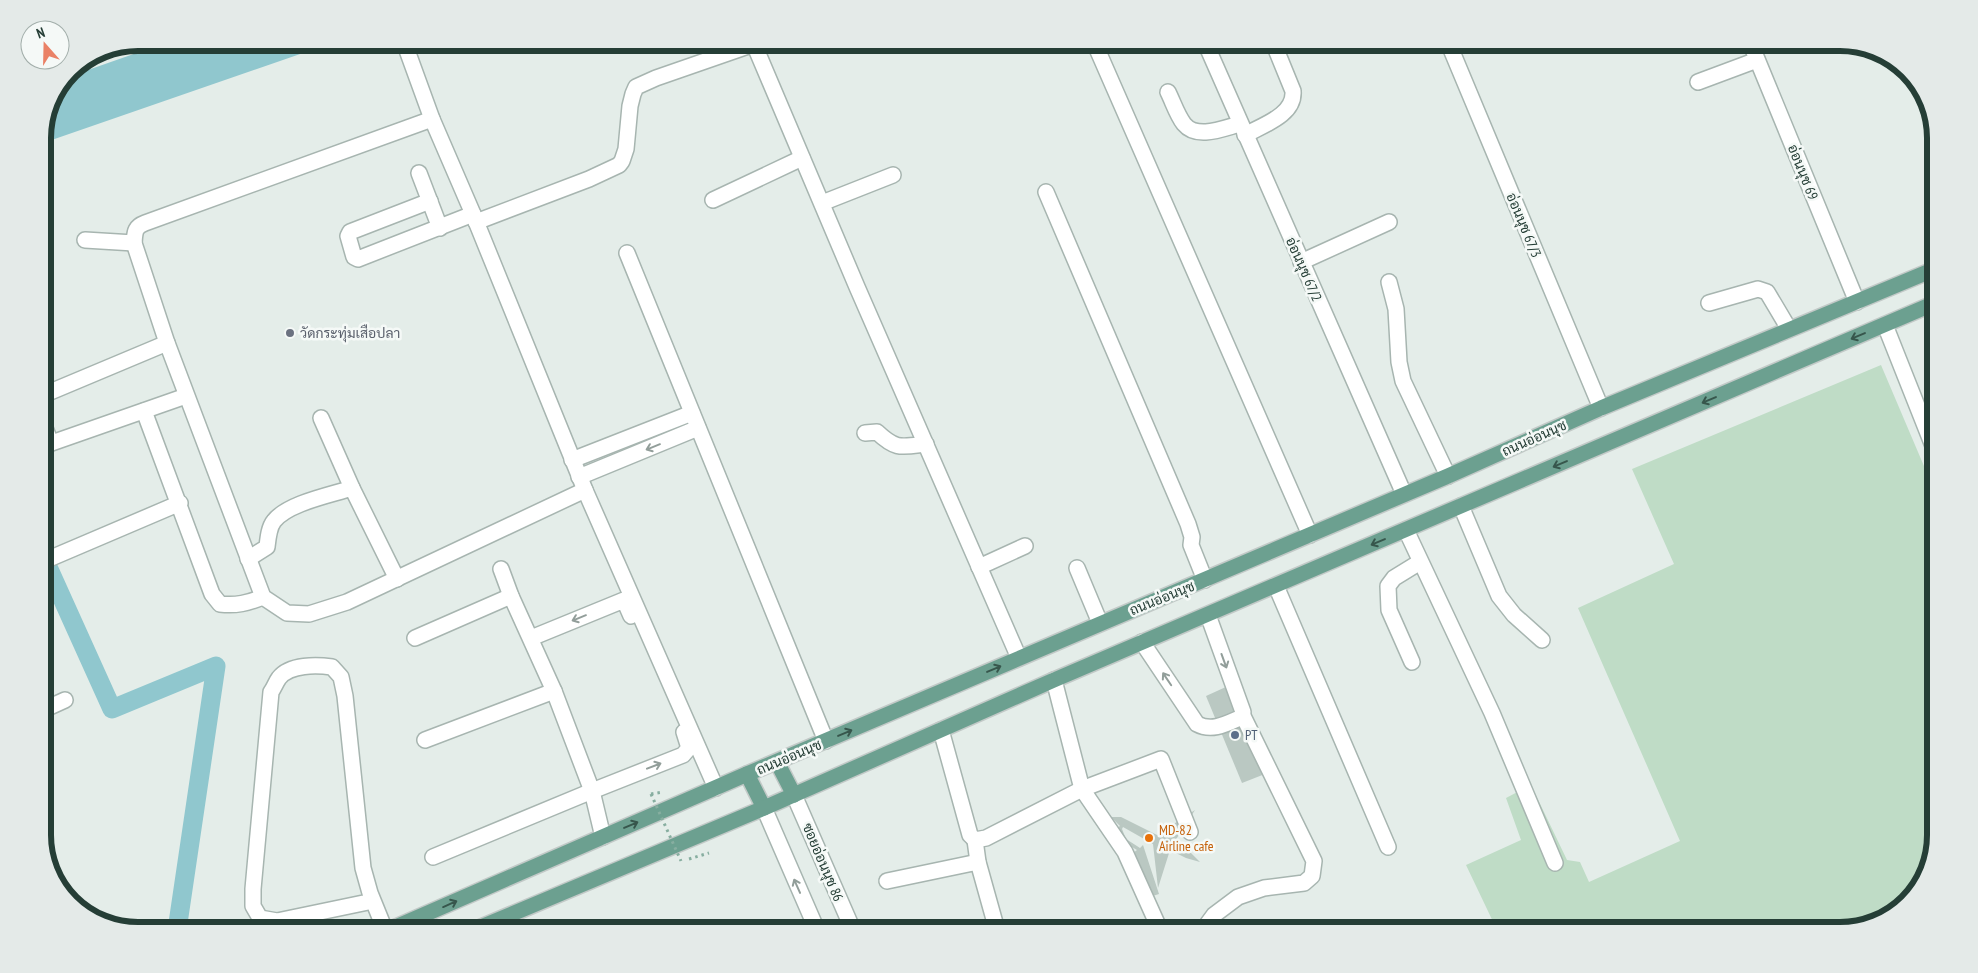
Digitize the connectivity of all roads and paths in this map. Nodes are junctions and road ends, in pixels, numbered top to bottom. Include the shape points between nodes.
1 (407, 51) edge
2 (736, 51) edge
3 (760, 51) edge
4 (1098, 51) edge
5 (1209, 51) edge
6 (1277, 51) edge
7 (1452, 51) edge
8 (1754, 51) edge
9 (1757, 60) junction
10 (1698, 82) dead end
11 (1168, 92) dead end
12 (432, 119) junction
13 (1243, 129) junction
14 (802, 158) junction
15 (419, 173) dead end
16 (893, 175) dead end
17 (1046, 192) dead end
18 (713, 200) dead end
19 (430, 201) junction
20 (822, 203) junction
21 (474, 218) junction
22 (1389, 222) dead end
23 (440, 228) junction
24 (85, 240) dead end
25 (134, 244) junction
26 (627, 253) dead end
27 (1301, 262) junction
28 (1927, 272) edge
29 (1389, 282) dead end
30 (1856, 302) junction
31 (1709, 303) dead end
32 (1927, 306) edge
33 (1885, 324) junction
34 (1789, 329) junction
35 (166, 343) junction
36 (51, 392) edge
37 (186, 396) junction
38 (1601, 408) junction
39 (144, 411) junction
40 (692, 413) junction
41 (321, 418) dead end
42 (698, 428) junction
43 (1927, 431) edge
44 (865, 433) dead end
45 (51, 444) edge
46 (926, 444) junction
47 (572, 460) junction
48 (1448, 476) junction
49 (582, 484) junction
50 (352, 488) junction
51 (1404, 494) junction
52 (180, 504) junction
53 (1461, 506) junction
54 (1406, 530) junction
55 (1310, 535) junction
56 (1025, 546) dead end
57 (51, 558) dead end
58 (248, 559) junction
59 (1420, 562) junction
60 (979, 567) junction
61 (1077, 568) dead end
62 (501, 569) dead end
63 (397, 579) junction
64 (1205, 580) junction
65 (1276, 586) junction
66 (511, 596) junction
67 (262, 597) junction
68 (1208, 615) junction
69 (1100, 623) junction
70 (416, 638) dead end
71 (530, 638) junction
72 (1542, 640) dead end
73 (1142, 642) junction
74 (1019, 658) junction
75 (1412, 662) dead end
76 (1054, 680) junction
77 (554, 691) junction
78 (65, 700) dead end
79 (51, 706) edge
80 (1244, 716) junction
81 (941, 730) junction
82 (425, 740) dead end
83 (826, 741) junction
84 (777, 762) junction
85 (747, 774) junction
86 (716, 788) junction
87 (1082, 789) junction
88 (592, 791) junction
89 (651, 794) dead end
90 (794, 794) junction
91 (764, 808) junction
92 (1190, 832) dead end
93 (603, 837) junction
94 (975, 840) junction
95 (1388, 847) dead end
96 (709, 853) dead end
97 (433, 857) dead end
98 (978, 862) junction
99 (1555, 863) dead end
100 (887, 881) dead end
101 (373, 901) junction
102 (382, 922) edge
103 (407, 922) edge
104 (493, 922) edge
105 (814, 922) edge
106 (850, 922) edge
107 (995, 922) edge
108 (1156, 922) edge
109 (1209, 922) edge

1 - 12 street
2 - 21 street via 636,87 630,106 626,149 619,165 589,180
3 - 14 street
4 - 55 street
5 - 13 street, อ่อนนุช 67/2
6 - 13 street via 1294,99 1283,114
7 - 38 street, อ่อนนุช 67/3
8 - 9 street, อ่อนนุช 69
9 - 10 street
9 - 30 street, อ่อนนุช 69
11 - 13 street via 1184,124 1193,131
12 - 21 street
12 - 25 street via 145,223 136,228
13 - 27 street, อ่อนนุช 67/2
14 - 18 street
14 - 20 street
15 - 19 street
16 - 20 street
17 - 64 street via 1188,524
19 - 23 street
19 - 23 street via 350,232 348,236 354,257 358,259
20 - 46 street
21 - 23 street
21 - 47 street
22 - 27 street
24 - 25 street
25 - 35 street
26 - 40 street
27 - 51 street, อ่อนนุช 67/2
28 - 30 main road, ถนนอ่อนนุช
29 - 48 street via 1396,309 1403,381
30 - 34 main road, ถนนอ่อนนุช
31 - 34 street via 1758,289 1767,292
32 - 33 main road
33 - 43 street
33 -> 53 main road
34 - 38 main road, ถนนอ่อนนุช
35 - 36 street
35 - 37 street
37 - 39 street
37 - 58 street
38 - 48 main road, ถนนอ่อนนุช
39 - 45 street
39 - 52 street
40 - 42 street
40 - 47 street
41 - 50 street
42 -> 49 street
42 - 83 street
44 - 46 street via 877,432 892,445
46 - 60 street
47 - 49 street
48 - 51 main road, ถนนอ่อนนุช
49 - 63 street
49 - 86 street
50 - 58 street via 281,514 273,522 267,546
50 - 63 street
51 - 55 main road, ถนนอ่อนนุช
52 - 57 street
52 - 67 street via 212,594 220,604 246,604
53 - 54 main road
53 - 72 street via 1498,596
54 - 59 street
54 -> 65 main road
55 - 64 main road, ถนนอ่อนนุช
56 - 60 street
58 - 67 street
59 - 75 street via 1394,578 1388,586 1389,610
59 - 99 street via 1492,713
60 - 74 street
61 - 69 street
62 - 66 street
63 - 67 street via 347,602 309,614 287,613
64 - 69 main road, ถนนอ่อนนุช
65 - 68 main road
65 - 95 street
66 - 70 street
66 - 71 street
68 - 73 main road
68 -> 80 street
69 - 74 main road, ถนนอ่อนนุช
71 - 77 street
88 -> 71 street via 682,755 689,748 688,741 624,600
73 - 76 main road
80 -> 73 street via 1217,728 1196,724
83 -> 74 main road, ถนนอ่อนนุช
76 - 81 main road
76 - 87 street
77 - 82 street
77 - 88 street
78 - 79 street
80 - 109 street via 1314,861 1312,876 1304,884 1264,888 1238,896
81 - 90 main road
81 - 94 street via 970,834
83 - 84 main road, ถนนอ่อนนุช
84 - 85 main road, ถนนอ่อนนุช
84 - 90 main road
85 - 86 main road, ถนนอ่อนนุช
85 - 91 main road
93 -> 86 main road, ถนนอ่อนนุช
87 - 92 street via 1161,759
87 - 94 street via 986,838
87 - 108 street via 1125,852
88 - 93 street
88 - 97 street
89 - 96 path, bridge via 681,861
90 - 91 main road
90 - 106 street, ซอยอ่อนนุช 86
91 - 104 main road
105 -> 91 street
103 -> 93 main road, ถนนอ่อนนุช
94 - 98 street
98 - 100 street
98 - 107 street
101 - 101 street via 277,921 260,918 253,906 271,692 279,678 289,670 317,665 332,667 341,677 363,868
101 - 102 street

